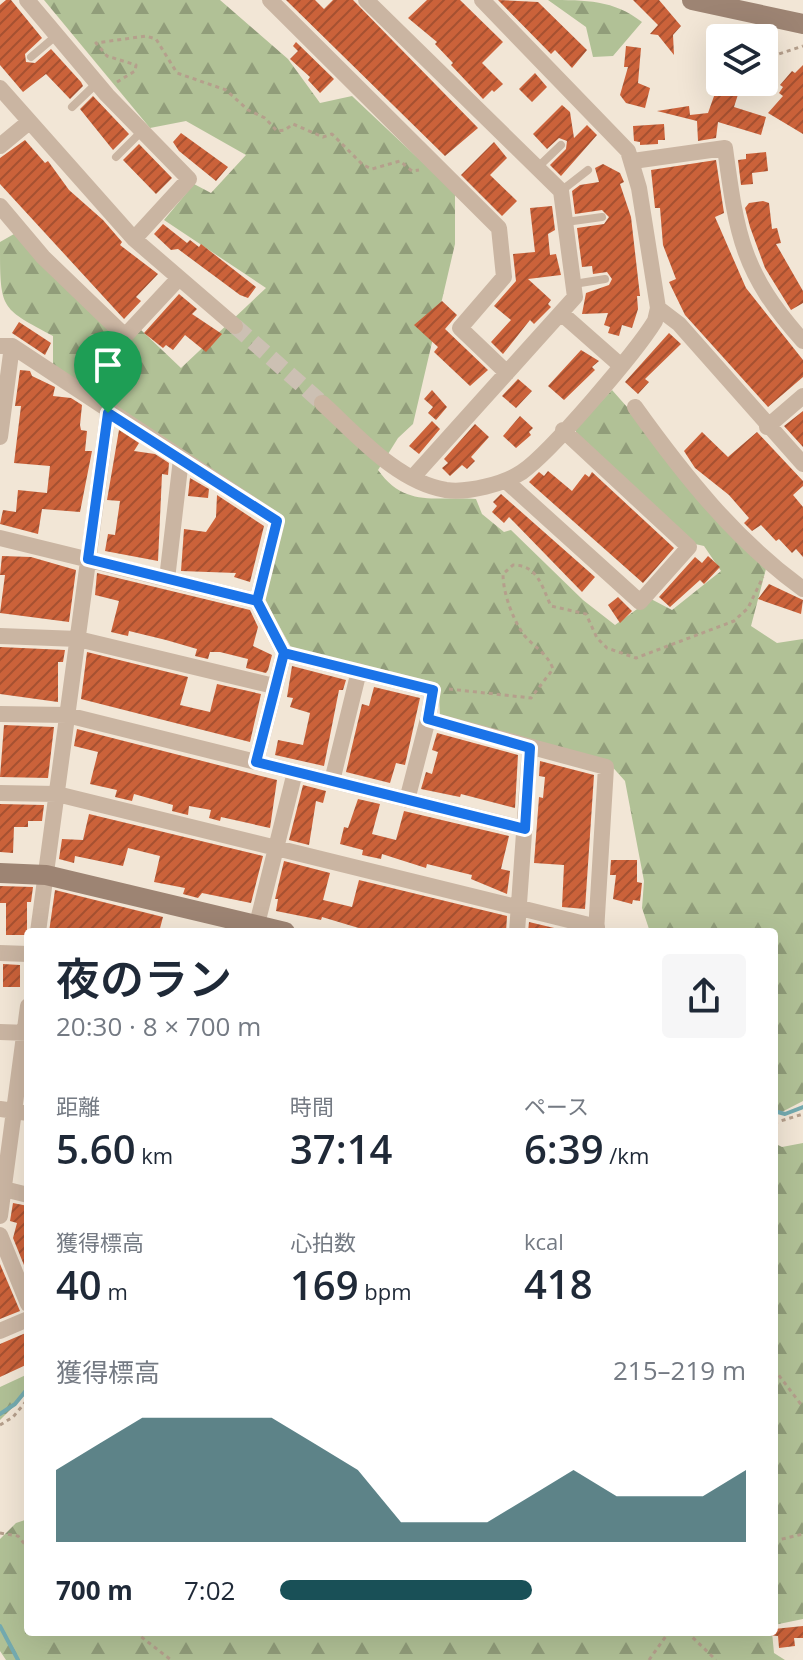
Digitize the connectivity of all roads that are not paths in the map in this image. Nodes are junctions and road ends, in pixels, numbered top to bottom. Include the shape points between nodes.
1 (27, 0) edge
2 (270, 0) edge
3 (366, 0) edge
4 (482, 0) edge
5 (692, 0) edge
6 (803, 24) edge
7 (57, 35) junction
8 (31, 57) dead end
9 (0, 88) edge
10 (102, 89) junction
11 (72, 107) dead end
12 (29, 122) junction
13 (142, 131) junction
14 (561, 145) dead end
15 (0, 146) edge
16 (116, 157) dead end
17 (633, 161) junction
18 (536, 169) junction
19 (588, 170) dead end
20 (561, 191) junction
21 (0, 206) edge
22 (602, 217) dead end
23 (565, 222) junction
24 (134, 239) junction
25 (179, 278) junction
26 (605, 279) dead end
27 (573, 284) junction
28 (658, 308) junction
29 (561, 313) junction
30 (235, 326) tunnel mouth
31 (803, 341) edge
32 (6, 346) edge
33 (620, 365) junction
34 (507, 373) junction
35 (803, 396) edge
36 (322, 403) tunnel mouth
37 (635, 407) dead end
38 (108, 413) junction
39 (767, 427) junction
40 (563, 430) junction
41 (0, 437) edge
42 (181, 459) junction
43 (803, 464) edge
44 (413, 477) junction
45 (506, 481) junction
46 (0, 538) edge
47 (88, 559) junction
48 (167, 579) junction
49 (803, 589) edge
50 (257, 601) junction
51 (0, 636) edge
52 (78, 639) junction
53 (284, 653) junction
54 (359, 671) junction
55 (274, 686) junction
56 (0, 714) edge
57 (67, 715) junction
58 (428, 719) junction
59 (530, 748) junction
60 (256, 762) junction
61 (295, 772) junction
62 (332, 781) junction
63 (0, 793) edge
64 (57, 794) junction
65 (407, 800) junction
66 (525, 829) junction
67 (276, 848) junction
68 (0, 873) edge
69 (46, 875) junction
70 (519, 908) junction
71 (39, 928) edge
72 (256, 928) edge
73 (517, 928) edge
74 (590, 928) edge
75 (597, 928) edge
76 (0, 953) edge
77 (24, 954) edge
78 (0, 1032) edge
79 (24, 1033) edge
80 (24, 1046) edge
81 (14, 1111) edge
82 (2, 1188) edge
83 (24, 1194) edge
84 (0, 1216) edge
85 (0, 1235) edge
86 (24, 1294) edge
87 (24, 1321) edge
88 (0, 1331) edge

1 - 7 street
2 - 34 street via 499,228 504,277 460,328
3 - 18 street
4 - 17 street via 622,142
5 - 6 street
7 - 8 lane
7 - 10 street
9 - 12 street
10 - 11 lane
10 - 13 street
12 - 15 street
12 - 24 street
13 - 16 lane
13 - 24 street via 189,179
14 - 18 lane
17 - 28 street
17 - 31 street via 725,148 735,221 751,270
18 - 20 street
19 - 20 lane
20 - 23 street
21 - 25 street via 43,257 125,336
22 - 23 lane
23 - 27 street
24 - 25 street
25 - 30 street
26 - 27 lane
27 - 29 street via 575,297
28 - 33 street via 647,334
28 - 39 street via 679,324
29 - 33 street
29 - 34 street
32 - 38 street
32 - 41 street
33 - 40 street
34 - 44 street
35 - 39 street
36 - 44 street
37 - 49 street via 691,485
38 - 42 street
38 - 47 street
39 - 43 street
40 - 45 street via 524,471
40 - 45 street via 689,547 640,602
42 - 48 street
42 - 50 street via 277,521
44 - 45 street via 446,490
46 - 47 street
47 - 48 street
47 - 52 street
48 - 50 street
50 - 53 street
51 - 52 street
52 - 55 street
52 - 57 street
53 - 54 street
53 - 55 street
54 - 58 street via 433,690
54 - 62 street
55 - 60 street
56 - 57 street
57 - 60 street
57 - 64 street
58 - 59 street
58 - 65 street
59 - 66 street
59 - 75 street via 606,767
60 - 61 street
61 - 62 street
61 - 67 street
62 - 65 street
63 - 64 street
64 - 67 street
64 - 69 street
65 - 66 street
66 - 70 street
67 - 70 street
67 - 72 street
68 - 69 street
69 - 71 street
69 - 72 street
70 - 73 street
70 - 74 street
76 - 77 street
78 - 79 street
80 - 81 street
81 - 82 street
82 - 83 street
82 - 84 street
85 - 86 street
87 - 88 street

